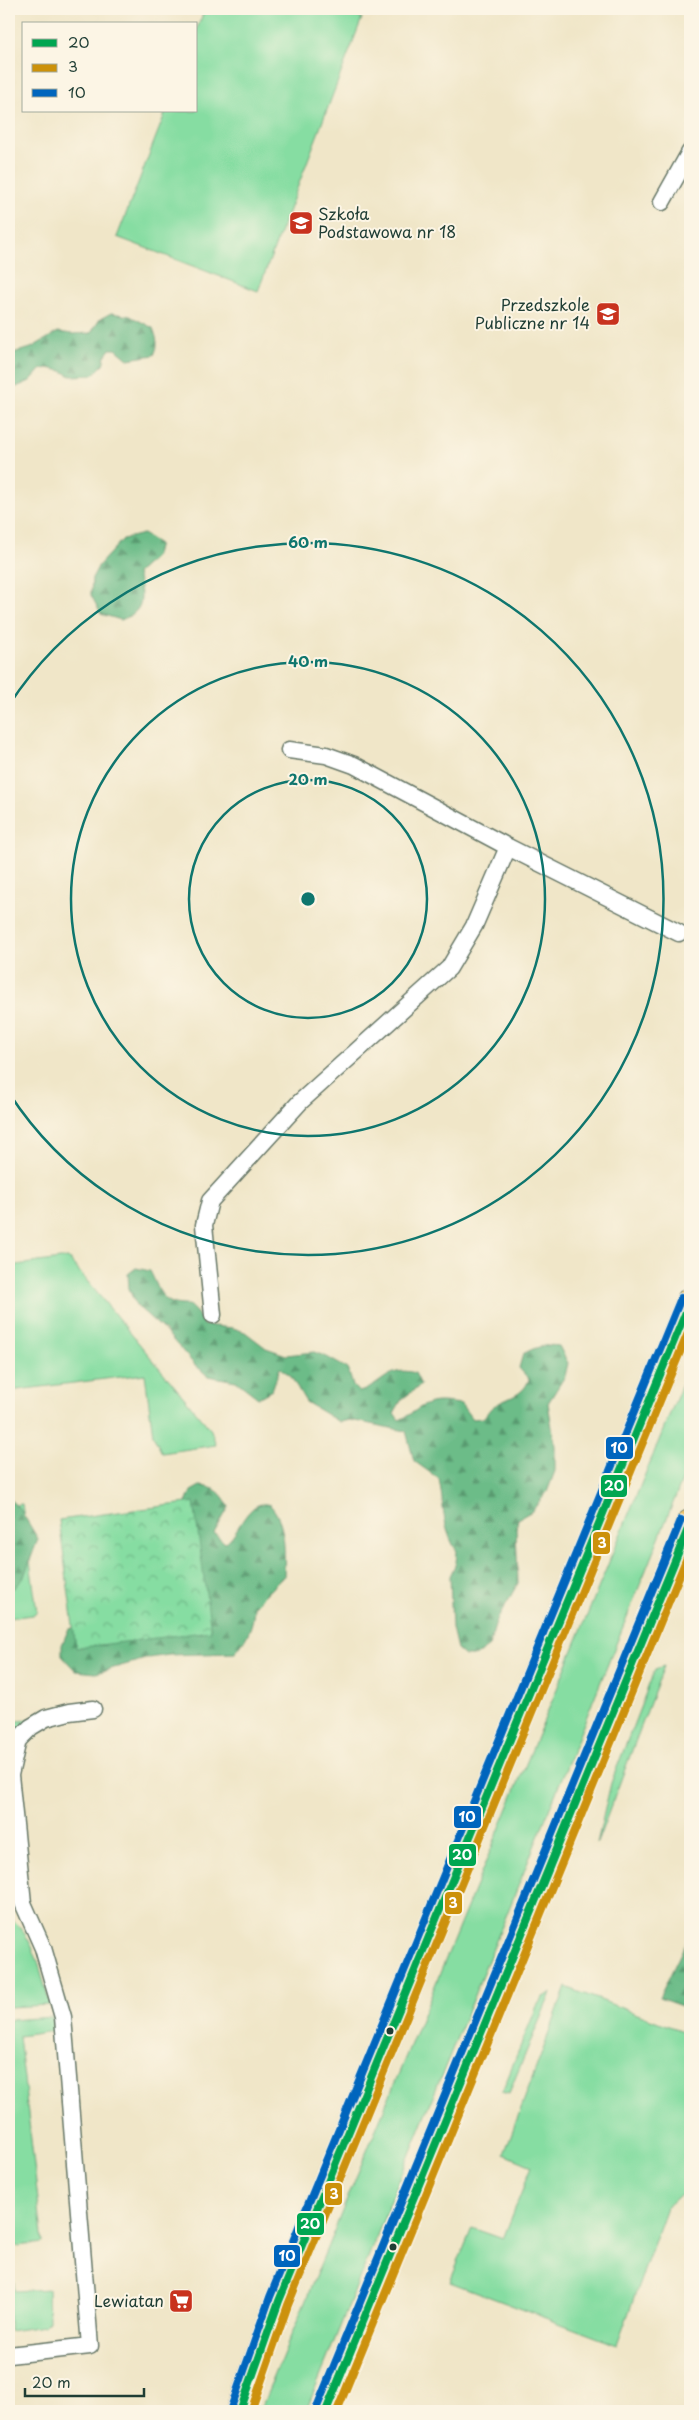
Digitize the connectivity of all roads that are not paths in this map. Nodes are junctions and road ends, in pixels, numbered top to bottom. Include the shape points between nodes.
1 (690, 152) edge
2 (662, 202) dead end
3 (289, 750) dead end
4 (508, 848) junction
5 (679, 933) dead end
6 (690, 1302) edge
7 (213, 1315) dead end
8 (690, 1524) edge
9 (93, 1709) dead end
10 (9, 2355) edge
11 (240, 2411) edge
12 (326, 2411) edge

1 - 2 lane
3 - 4 lane via 326,755 354,765
4 - 5 lane
4 - 7 lane via 474,926 449,968 300,1102 210,1201 204,1225
6 - 11 main road via 283,2292
8 - 12 main road
9 - 10 lane via 46,1718 31,1727 18,1740 10,1775 23,1903 44,1948 64,2016 90,2346

